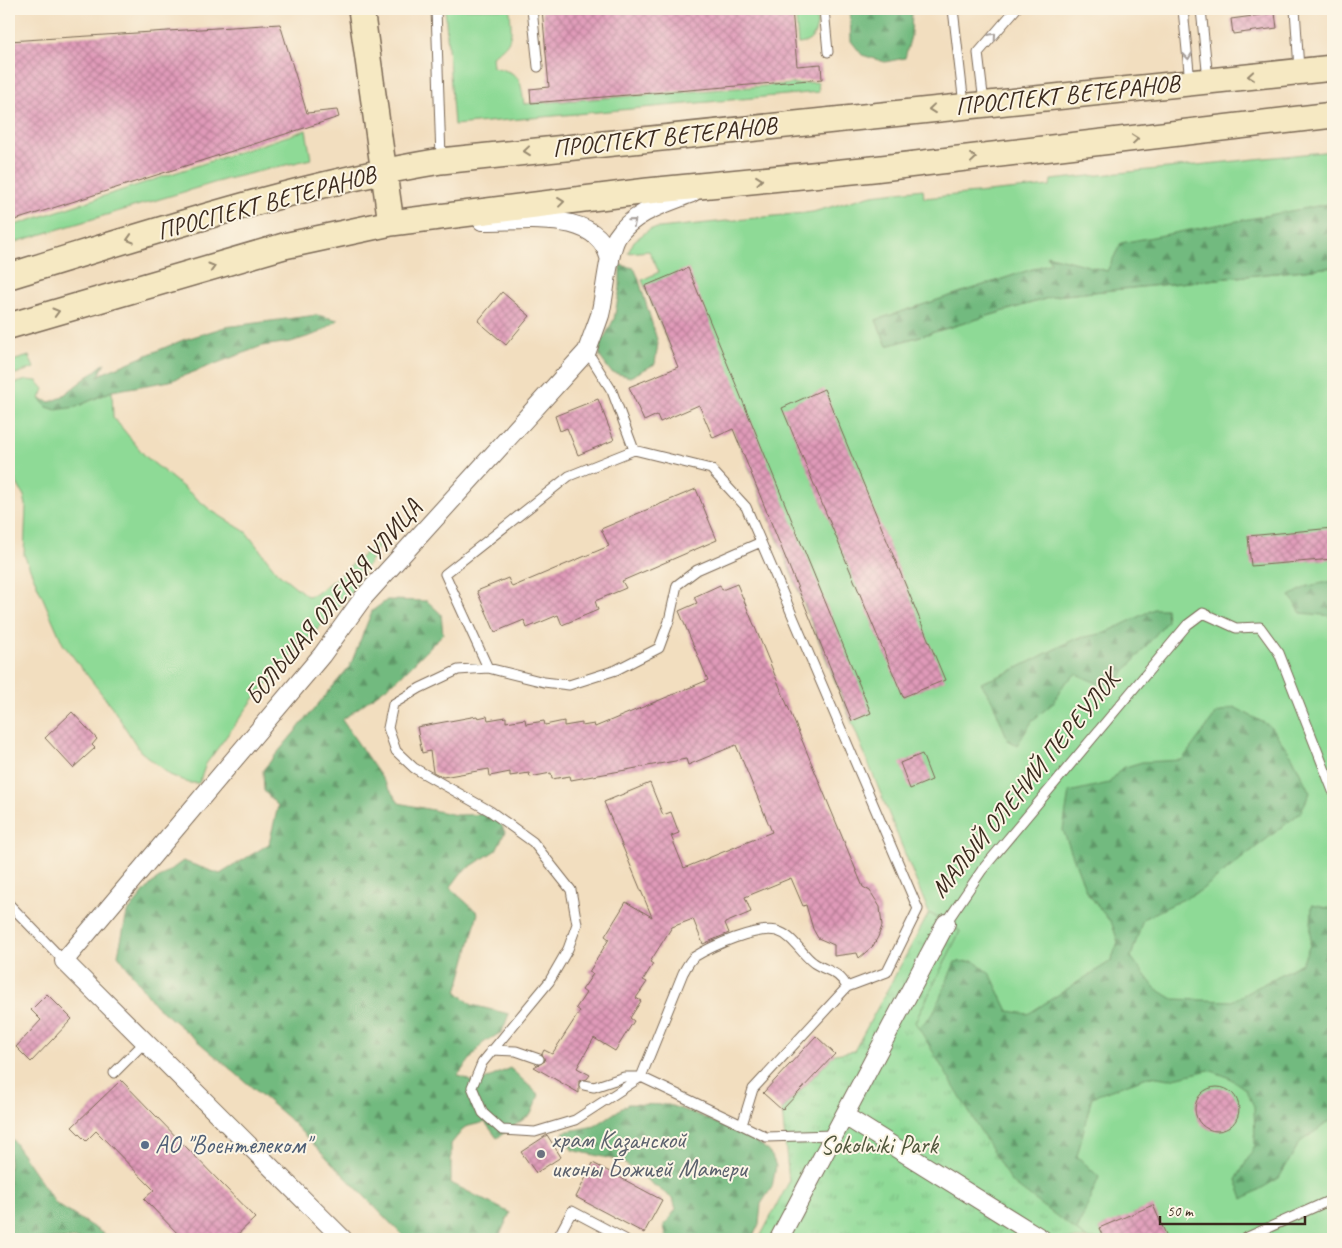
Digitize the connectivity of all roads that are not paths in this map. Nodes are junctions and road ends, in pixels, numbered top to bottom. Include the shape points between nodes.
1 (361, 9) edge
2 (436, 9) edge
3 (532, 9) edge
4 (824, 9) edge
5 (953, 9) edge
6 (1016, 9) edge
7 (1183, 9) edge
8 (1201, 9) edge
9 (1295, 9) edge
10 (828, 52) dead end
11 (538, 67) dead end
12 (1333, 68) edge
13 (1299, 72) junction
14 (1199, 81) junction
15 (974, 104) junction
16 (1333, 115) edge
17 (441, 161) junction
18 (383, 171) junction
19 (710, 185) junction
20 (400, 222) junction
21 (610, 262) junction
22 (9, 276) edge
23 (9, 326) edge
24 (587, 351) junction
25 (634, 450) junction
26 (761, 542) junction
27 (488, 668) junction
28 (1333, 790) edge
29 (9, 904) edge
30 (946, 923) joint
31 (64, 961) junction
32 (847, 987) junction
33 (145, 1042) junction
34 (492, 1050) junction
35 (539, 1059) dead end
36 (114, 1073) dead end
37 (641, 1077) junction
38 (584, 1085) dead end
39 (845, 1116) junction
40 (742, 1125) junction
41 (835, 1135) junction
42 (1333, 1199) edge
43 (343, 1239) edge
44 (557, 1239) edge
45 (625, 1239) edge
46 (779, 1239) edge
47 (1042, 1239) edge
48 (1243, 1239) edge

1 - 18 main road
2 - 17 lane
3 - 11 lane
4 - 10 lane
5 - 15 lane
15 -> 6 lane via 978,53
7 -> 14 lane
8 - 14 lane
9 - 13 lane
12 - 13 main road, ПРОСПЕКТ ВЕТЕРАНОВ
13 -> 14 main road, ПРОСПЕКТ ВЕТЕРАНОВ
14 - 15 main road, ПРОСПЕКТ ВЕТЕРАНОВ
15 -> 17 main road, ПРОСПЕКТ ВЕТЕРАНОВ
19 -> 16 main road, ПРОСПЕКТ ВЕТЕРАНОВ via 1160,137
17 - 18 main road, ПРОСПЕКТ ВЕТЕРАНОВ
18 - 20 main road
18 -> 22 main road, ПРОСПЕКТ ВЕТЕРАНОВ via 237,208
20 -> 19 main road, ПРОСПЕКТ ВЕТЕРАНОВ
21 -> 19 street, БОЛЬШАЯ ОЛЕНЬЯ УЛИЦА via 618,236 635,219
20 - 21 street via 570,222 602,240 608,249
23 -> 20 main road, ПРОСПЕКТ ВЕТЕРАНОВ via 284,246
21 - 24 street, БОЛЬШАЯ ОЛЕНЬЯ УЛИЦА via 599,315
24 - 25 lane via 612,391
24 - 31 street, БОЛЬШАЯ ОЛЕНЬЯ УЛИЦА via 362,598 322,655
25 - 26 lane via 711,469 746,507
25 - 27 lane via 569,476 445,574
26 - 27 lane via 697,570 677,585 659,648 616,670 570,685
26 - 32 lane via 918,909 887,972
27 - 34 lane via 458,670 393,704 388,728 396,751 414,768 490,811 533,842 571,890 577,924 568,950 549,982
28 - 30 lane, МАЛЫЙ ОЛЕНИЙ ПЕРЕУЛОК via 1279,654 1260,627 1236,628 1203,613 1187,625 982,870
29 - 31 lane
30 - 39 street, МАЛЫЙ ОЛЕНИЙ ПЕРЕУЛОК
31 - 33 street
32 - 37 lane via 842,977 807,958 795,942 777,931 748,933 692,958
32 - 40 lane via 753,1089
33 - 36 lane
33 - 43 street
34 - 35 lane via 516,1051
34 - 37 lane via 482,1063 472,1087 483,1113 502,1130 534,1132 575,1120
37 - 38 lane via 624,1077 594,1087
37 - 40 lane
39 - 41 street, МАЛЫЙ ОЛЕНИЙ ПЕРЕУЛОК
39 - 47 street
40 - 41 lane via 766,1137
41 - 46 street, МАЛЫЙ ОЛЕНИЙ ПЕРЕУЛОК
42 - 48 lane
44 - 45 lane via 572,1211

